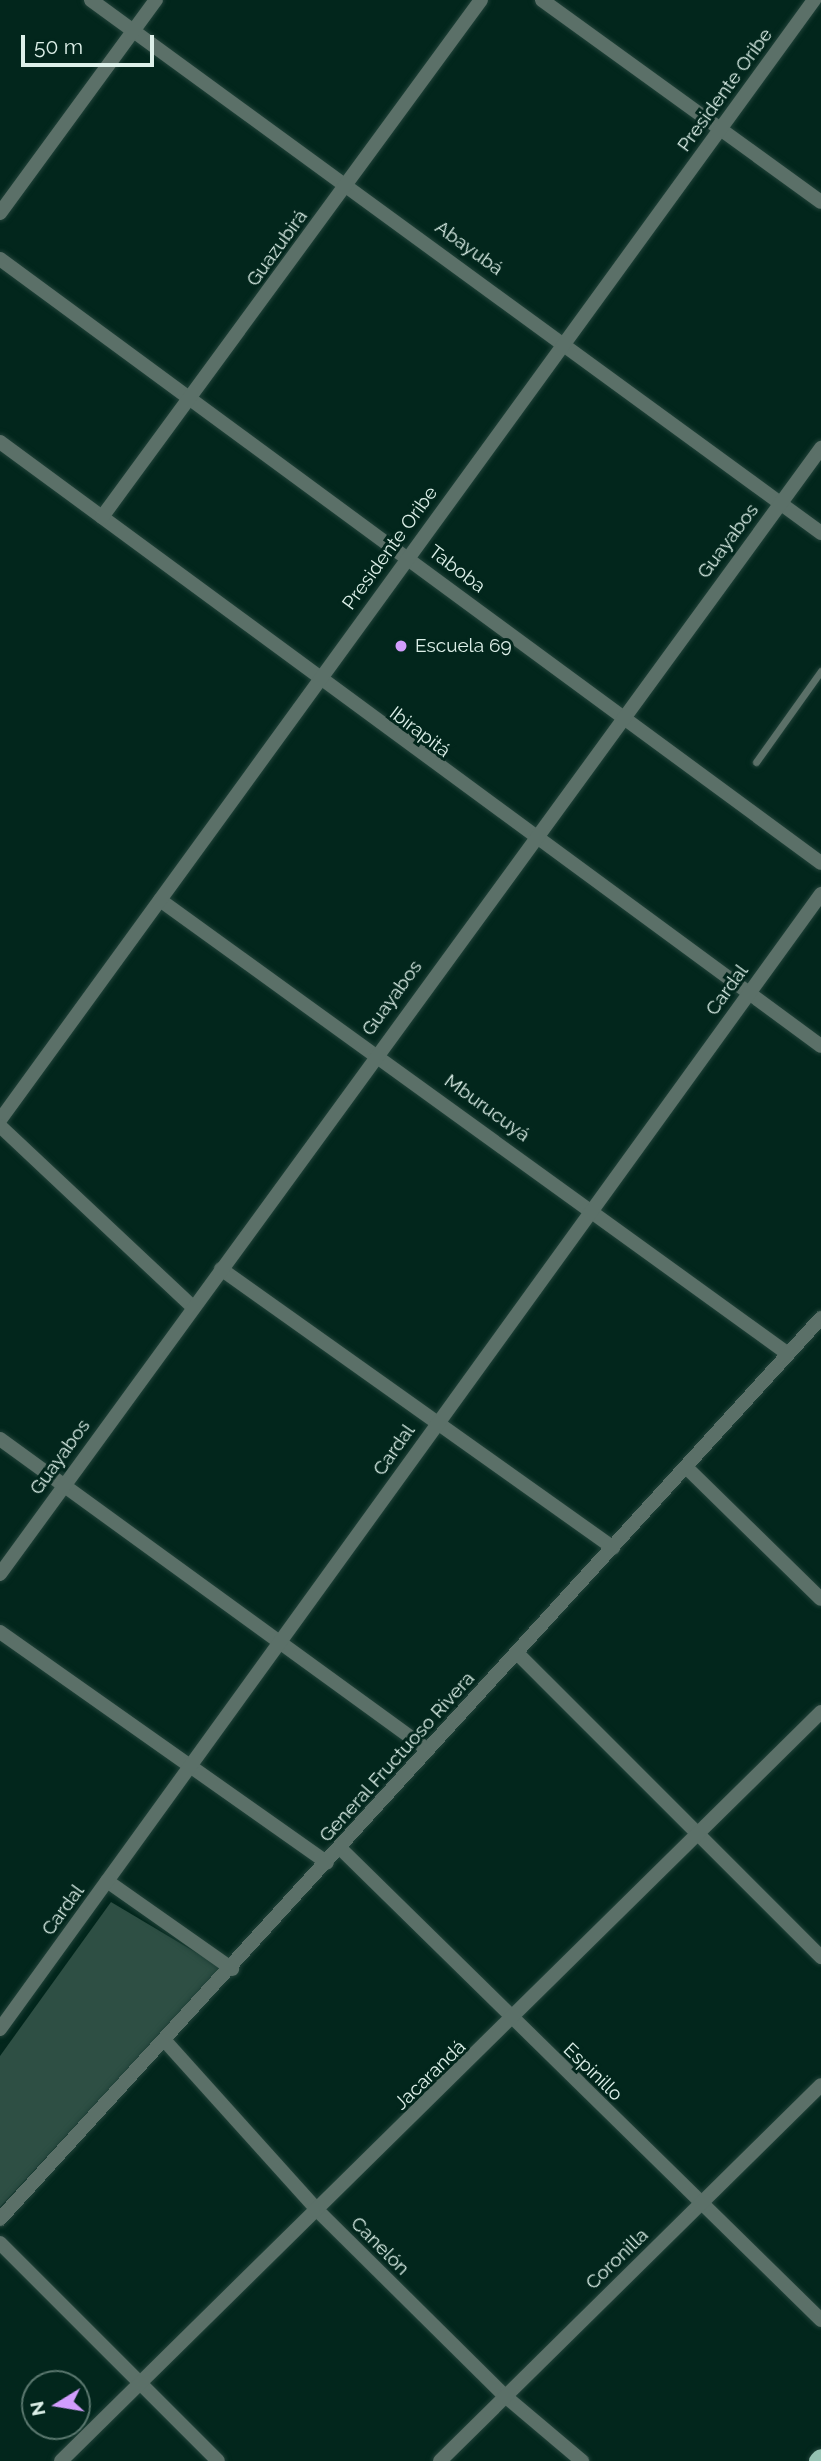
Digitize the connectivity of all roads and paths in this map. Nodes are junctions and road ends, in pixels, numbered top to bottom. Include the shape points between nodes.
1 (91, 0) edge
2 (156, 0) edge
3 (481, 0) edge
4 (542, 0) edge
5 (814, 0) edge
6 (134, 31) junction
7 (720, 129) junction
8 (349, 184) junction
9 (821, 202) edge
10 (0, 212) edge
11 (0, 259) edge
12 (565, 342) junction
13 (191, 397) junction
14 (0, 442) edge
15 (821, 448) edge
16 (780, 502) junction
17 (102, 517) junction
18 (821, 533) edge
19 (407, 555) junction
20 (821, 671) edge
21 (318, 680) junction
22 (621, 717) junction
23 (756, 762) dead end
24 (531, 838) junction
25 (821, 863) edge
26 (821, 894) edge
27 (160, 900) junction
28 (749, 992) junction
29 (821, 1046) edge
30 (378, 1052) junction
31 (0, 1120) edge
32 (0, 1126) edge
33 (592, 1209) junction
34 (221, 1269) junction
35 (193, 1307) junction
36 (821, 1318) edge
37 (788, 1354) junction
38 (437, 1422) junction
39 (0, 1439) edge
40 (687, 1468) junction
41 (63, 1486) junction
42 (613, 1548) junction
43 (0, 1574) edge
44 (821, 1599) edge
45 (0, 1632) edge
46 (279, 1646) junction
47 (518, 1654) junction
48 (821, 1712) edge
49 (428, 1751) junction
50 (187, 1767) junction
51 (699, 1833) junction
52 (340, 1848) junction
53 (327, 1863) junction
54 (107, 1881) junction
55 (821, 1956) edge
56 (232, 1969) junction
57 (513, 2020) junction
58 (0, 2029) edge
59 (166, 2042) junction
60 (821, 2085) edge
61 (701, 2204) junction
62 (318, 2211) junction
63 (0, 2219) edge
64 (0, 2243) edge
65 (821, 2320) edge
66 (139, 2384) junction
67 (505, 2396) junction
68 (61, 2461) edge
69 (218, 2461) edge
70 (440, 2461) edge
71 (582, 2461) edge

1 - 6 street, Abayubá
2 - 6 street
3 - 8 street, Guazubirá
4 - 7 street
5 - 7 street, Presidente Oribe
6 - 8 street, Abayubá
6 - 10 street
7 - 9 street
7 - 12 street, Presidente Oribe
8 - 12 street, Abayubá
8 - 13 street, Guazubirá
11 - 13 street, Taboba
12 - 16 street, Abayubá
12 - 19 street, Presidente Oribe
13 - 17 street, Guazubirá
13 - 19 street, Taboba
14 - 17 street, Ibirapitá
15 - 16 street, Guayabos
16 - 18 street, Abayubá
16 - 22 street, Guayabos
17 - 21 street, Ibirapitá
19 - 21 street, Presidente Oribe
19 - 22 street, Taboba
20 - 23 lane
21 - 24 street, Ibirapitá
21 - 27 street, Presidente Oribe
22 - 24 street, Guayabos
22 - 25 street, Taboba
24 - 28 street, Ibirapitá
24 - 30 street, Guayabos
26 - 28 street, Cardal
27 - 30 street, Mburucuyá
27 - 31 street, Presidente Oribe
28 - 29 street, Ibirapitá
28 - 33 street, Cardal
30 - 33 street, Mburucuyá
30 - 34 street, Guayabos
32 - 35 street
33 - 37 street, Mburucuyá
33 - 38 street, Cardal
34 - 35 street, Guayabos
34 - 38 street
35 - 41 street, Guayabos
36 - 37 street, General Fructuoso Rivera
37 - 40 street, General Fructuoso Rivera
38 - 42 street
38 - 46 street, Cardal
39 - 41 street
40 - 42 street, General Fructuoso Rivera
40 - 44 street
41 - 43 street, Guayabos
41 - 46 street
42 - 47 street, General Fructuoso Rivera
45 - 50 street
46 - 49 street
46 - 50 street, Cardal
47 - 49 street, General Fructuoso Rivera
47 - 51 street
48 - 51 street, Jacarandá
49 - 52 street, General Fructuoso Rivera
50 - 53 street
50 - 54 street, Cardal
51 - 55 street
51 - 57 street, Jacarandá
52 - 53 street, General Fructuoso Rivera
52 - 57 street, Espinillo
53 - 56 street, General Fructuoso Rivera
54 - 56 street
54 - 58 street, Cardal
56 - 59 street, General Fructuoso Rivera
57 - 61 street, Espinillo
57 - 62 street, Jacarandá
59 - 62 street, Canelón
59 - 63 street, General Fructuoso Rivera
60 - 61 street, Coronilla
61 - 65 street, Espinillo
61 - 67 street, Coronilla
62 - 66 street, Jacarandá
62 - 67 street, Canelón
64 - 66 street
66 - 68 street, Jacarandá
66 - 69 street
67 - 70 street, Coronilla
67 - 71 street, Canelón

